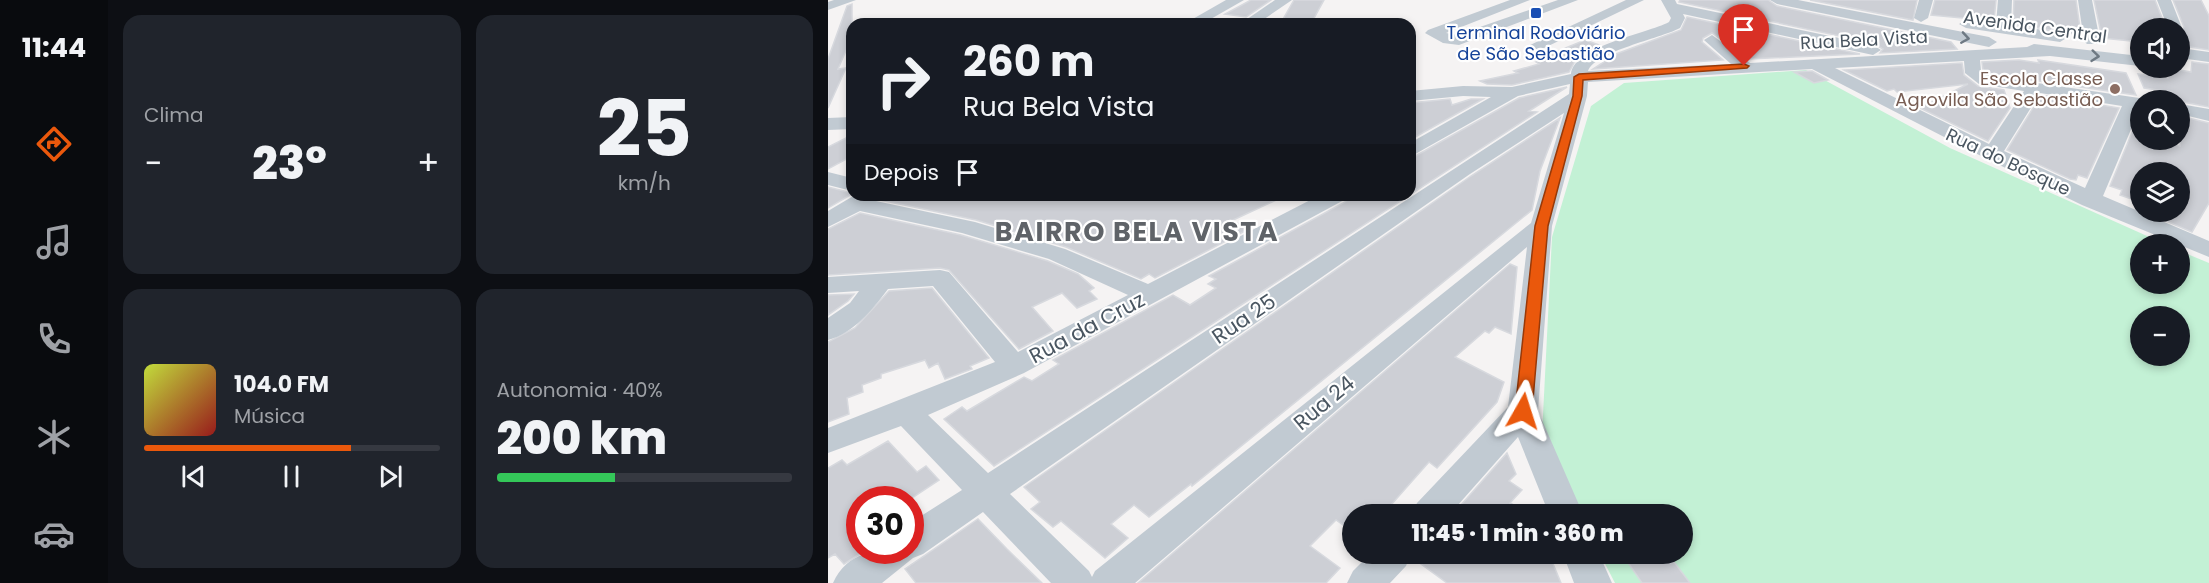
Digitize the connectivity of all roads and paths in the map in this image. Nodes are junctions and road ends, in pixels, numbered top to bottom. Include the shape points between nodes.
1 (849, 0) edge
2 (1237, 0) edge
3 (1285, 0) edge
4 (1523, 0) edge
5 (1572, 0) edge
6 (1637, 0) edge
7 (1926, 0) edge
8 (2005, 0) edge
9 (2085, 0) edge
10 (2164, 0) edge
11 (1789, 1) edge
12 (1842, 3) edge
13 (1670, 4) edge
14 (828, 6) edge
15 (1202, 18) edge
16 (1256, 18) edge
17 (1921, 18) junction
18 (2171, 18) edge
19 (2003, 29) junction
20 (1712, 40) dead end
21 (2092, 41) junction
22 (1536, 45) dead end
23 (2030, 48) junction
24 (2049, 51) junction
25 (2007, 52) junction
26 (2130, 52) edge
27 (2130, 53) edge
28 (1971, 54) junction
29 (2190, 54) edge
30 (1905, 57) junction
31 (2209, 57) edge
32 (2190, 58) edge
33 (1813, 63) junction
34 (1744, 66) junction
35 (2209, 68) edge
36 (1578, 87) junction
37 (2035, 87) junction
38 (1512, 92) junction
39 (1416, 95) edge
40 (2130, 102) edge
41 (2190, 111) edge
42 (2209, 115) edge
43 (2130, 116) edge
44 (846, 123) edge
45 (828, 124) edge
46 (1435, 136) junction
47 (1416, 139) edge
48 (1416, 147) edge
49 (1992, 154) junction
50 (828, 178) edge
51 (846, 187) edge
52 (2090, 200) junction
53 (851, 201) edge
54 (882, 201) edge
55 (1325, 201) edge
56 (828, 220) edge
57 (1541, 226) junction
58 (2209, 250) edge
59 (880, 282) junction
60 (828, 285) edge
61 (1151, 295) junction
62 (828, 331) edge
63 (1014, 366) junction
64 (1523, 411) junction
65 (906, 412) junction
66 (828, 441) edge
67 (986, 491) junction
68 (1438, 504) edge
69 (1562, 504) edge
70 (924, 533) edge
71 (879, 564) edge
72 (1384, 564) edge
73 (1585, 564) edge
74 (852, 583) edge
75 (1076, 583) edge
76 (1108, 583) edge
77 (1366, 583) edge
78 (1593, 583) edge

1 - 14 street
2 - 15 street
3 - 16 street
4 - 5 street via 1433,33 1459,40
6 - 22 street
7 - 17 street
8 - 19 street
9 - 21 street
10 - 18 street
11 - 12 street, Avenida Central
11 -> 23 street, Avenida Central via 1899,26
12 - 17 street, Avenida Central
13 - 30 street
13 - 36 street via 1678,18 1675,25 1600,51 1580,67
17 - 19 street, Avenida Central
19 - 21 street, Avenida Central
20 - 34 street
21 - 26 street, Avenida Central
23 - 24 street, Avenida Central
23 - 25 street
24 - 25 street
24 -> 27 street, Avenida Central
25 - 28 street, Rua Bela Vista
28 - 30 street, Rua Bela Vista
28 - 37 street via 1973,73 1979,78
29 - 31 street
30 - 33 street, Rua Bela Vista
32 - 35 street
33 - 34 street, Rua Bela Vista
33 - 49 street, Rua do Bosque
34 - 36 street, Rua Bela Vista
36 - 38 street, Rua Bela Vista
36 - 57 street
36 - 67 street, Rua 25 via 1515,135
37 - 40 street
37 - 49 street
38 - 39 street
38 - 46 street
41 - 42 street
43 - 52 street
44 - 45 street
46 - 47 street
46 - 48 street
49 - 52 street, Rua do Bosque
50 - 51 street
52 - 58 street, Rua do Bosque
53 - 56 street
54 - 61 street via 1056,254
55 - 61 street, Rua da Cruz
57 - 64 street
57 - 76 street, Rua 24
59 - 60 street
59 - 62 street via 859,309
59 - 63 street via 940,278
61 - 63 street, Rua da Cruz
63 - 65 street, Rua da Cruz
64 - 68 street
64 - 69 street
65 - 66 street, Rua da Cruz
65 - 67 street
67 - 70 street, Rua 25
67 - 75 street
71 - 74 street
72 - 77 street
73 - 78 street

